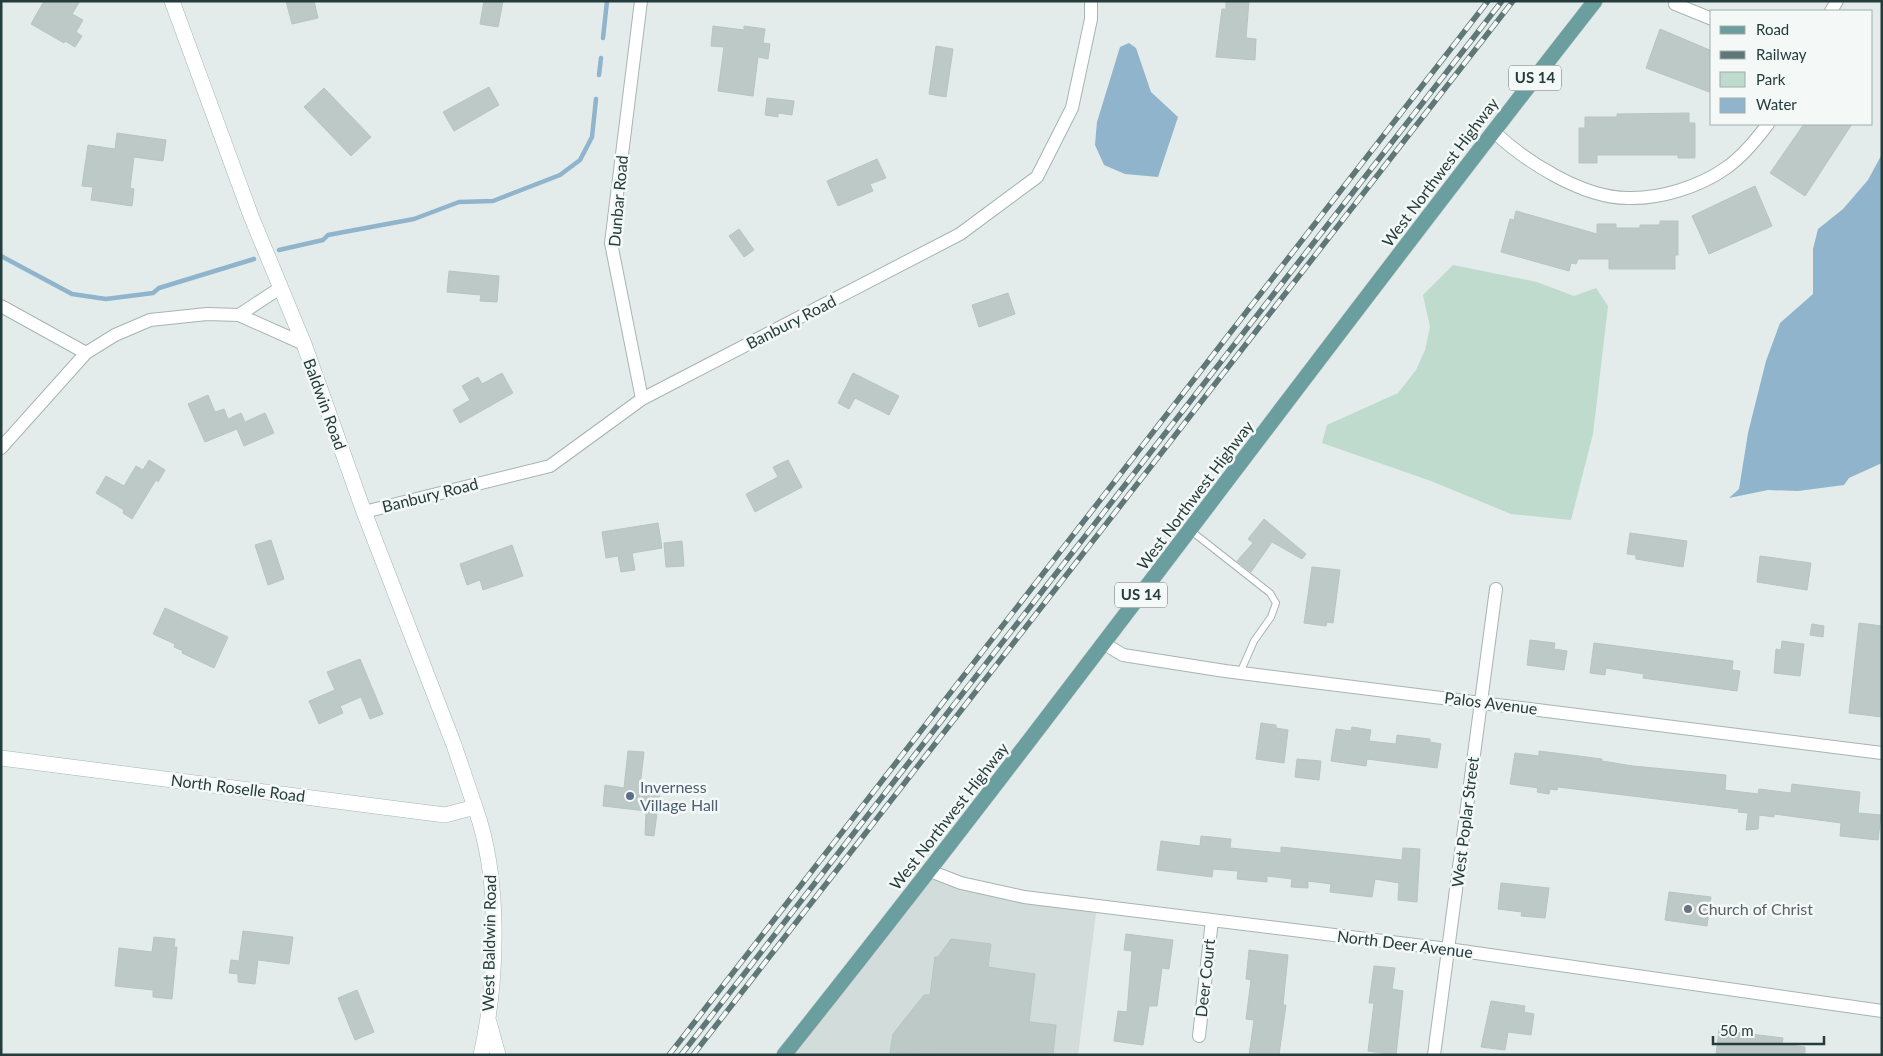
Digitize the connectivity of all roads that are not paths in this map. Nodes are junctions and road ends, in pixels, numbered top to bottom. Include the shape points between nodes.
1 (172, 1) edge
2 (641, 1) edge
3 (1091, 1) edge
4 (1595, 1) edge
5 (1675, 4) dead end
6 (1710, 18) edge
7 (1767, 125) edge
8 (1493, 131) junction
9 (280, 288) junction
10 (1, 306) edge
11 (239, 315) junction
12 (304, 344) junction
13 (86, 353) junction
14 (642, 399) junction
15 (1, 448) edge
16 (364, 512) junction
17 (1190, 530) junction
18 (1496, 588) dead end
19 (1103, 643) junction
20 (1240, 673) junction
21 (1481, 701) junction
22 (1882, 753) edge
23 (1, 758) edge
24 (475, 807) junction
25 (930, 870) junction
26 (1212, 920) junction
27 (1448, 949) junction
28 (1882, 1011) edge
29 (489, 1021) junction
30 (1199, 1036) dead end
31 (481, 1055) edge
32 (498, 1055) edge
33 (784, 1055) edge
34 (1434, 1055) edge

1 - 9 street, Baldwin Road
2 - 14 street, Dunbar Road via 611,243
3 - 14 street, Banbury Road via 1091,19 1072,108 1037,177 960,234
4 - 8 main road, West Northwest Highway / US 14
5 - 6 street
7 - 8 street via 1725,168 1692,185 1662,195 1627,198 1603,195 1570,183 1545,170
8 - 17 main road, West Northwest Highway / US 14
9 - 11 street
9 - 12 street, Baldwin Road
10 - 13 street
11 - 12 street
11 - 13 street via 207,314 150,320 115,334
12 - 16 street, Baldwin Road
13 - 15 street
14 - 16 street, Banbury Road via 550,466
16 - 24 street, Baldwin Road
17 - 19 main road, West Northwest Highway / US 14
17 - 20 lane via 1270,593 1276,603
18 - 21 street, West Poplar Street
19 - 20 street, Palos Avenue via 1123,655
19 - 25 main road, West Northwest Highway / US 14
20 - 21 street, Palos Avenue
21 - 22 street, Palos Avenue
21 - 27 street, West Poplar Street
23 - 24 street, North Roselle Road via 445,815
24 - 29 street, West Baldwin Road via 490,863
25 - 26 street, North Deer Avenue via 961,883 1024,898
25 - 33 main road, West Northwest Highway / US 14
26 - 27 street, North Deer Avenue
26 - 30 street, Deer Court
27 - 28 street, North Deer Avenue
27 - 34 street, West Poplar Street
29 - 31 street, West Baldwin Road
29 - 32 street, West Baldwin Road

